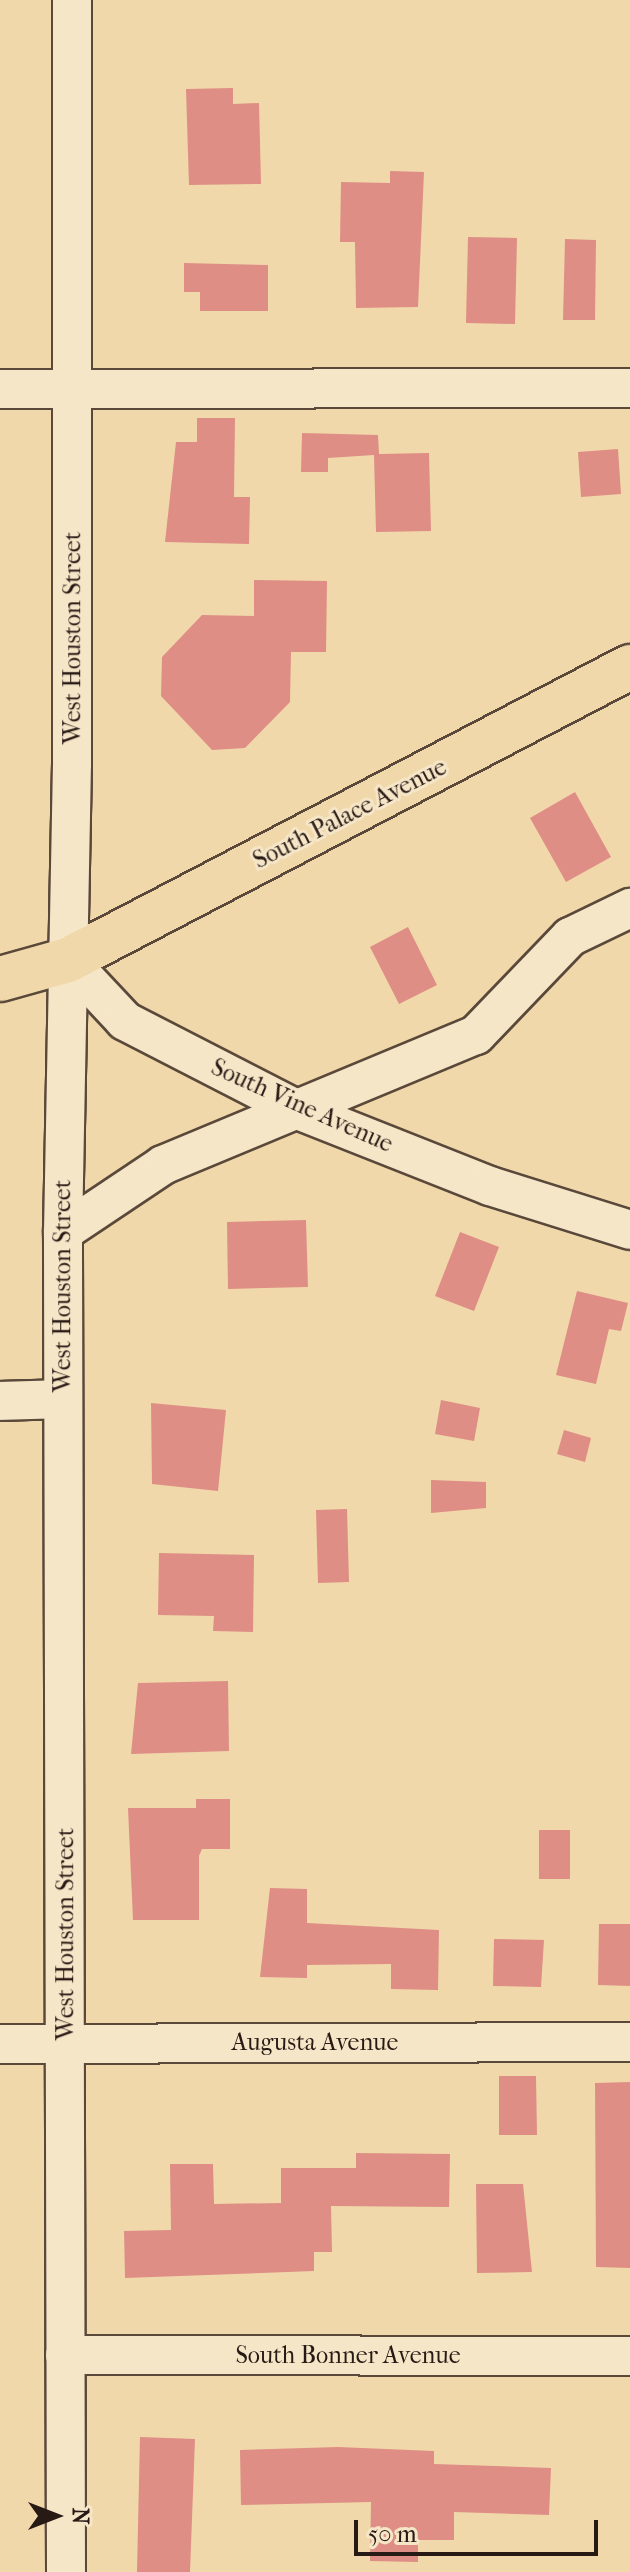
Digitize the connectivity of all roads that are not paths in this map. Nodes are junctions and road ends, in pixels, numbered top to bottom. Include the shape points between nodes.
1 (72, 0) edge
2 (630, 388) edge
3 (0, 389) edge
4 (74, 389) junction
5 (630, 667) edge
6 (630, 908) edge
7 (68, 960) junction
8 (0, 979) edge
9 (298, 1110) junction
10 (630, 1230) edge
11 (63, 1232) junction
12 (63, 1399) junction
13 (0, 1401) edge
14 (630, 2042) edge
15 (67, 2043) junction
16 (0, 2044) edge
17 (65, 2355) junction
18 (630, 2356) edge
19 (66, 2572) edge

1 - 4 street, West Houston Street
2 - 4 street
3 - 4 street
4 - 7 street, West Houston Street
5 - 7 main road, South Palace Avenue
6 - 9 street via 570,937 476,1035
7 - 8 main road
7 - 9 street, South Vine Avenue via 125,1021
7 - 11 street, West Houston Street
9 - 10 street, South Vine Avenue via 490,1186
9 - 11 street via 163,1165
11 - 12 street, West Houston Street
12 - 13 street
12 - 15 street, West Houston Street
14 - 15 street, Augusta Avenue
15 - 16 street, Augusta Avenue
15 - 17 street, West Houston Street
17 - 18 street, South Bonner Avenue
17 - 19 street, West Houston Street

